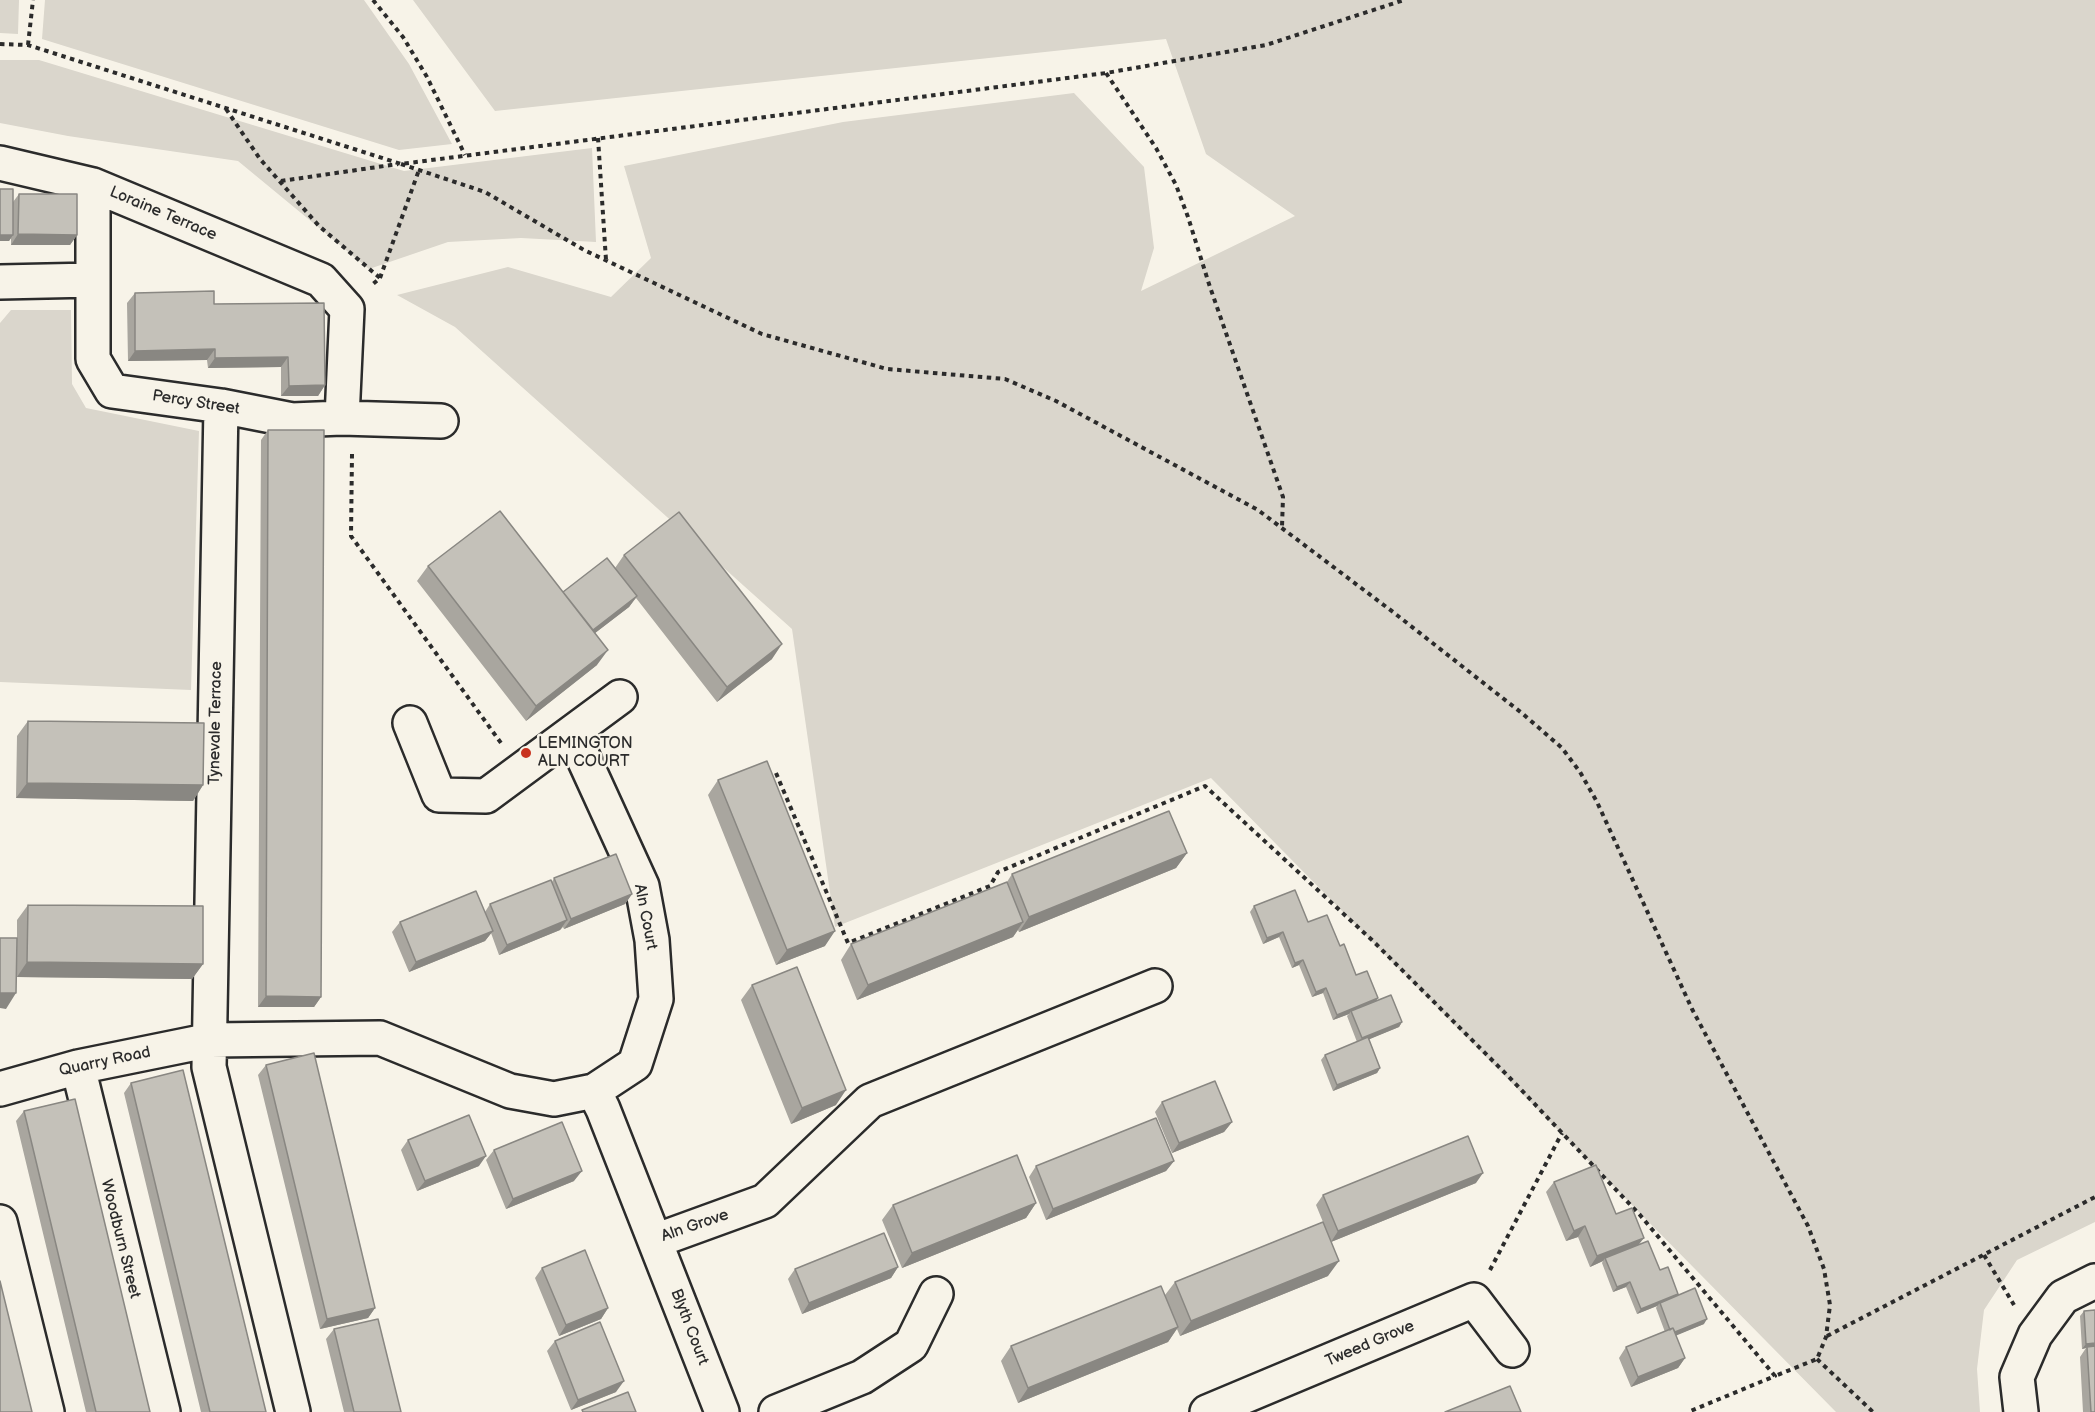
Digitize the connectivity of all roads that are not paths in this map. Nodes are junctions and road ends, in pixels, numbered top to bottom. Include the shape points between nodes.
1 (0, 163) edge
2 (93, 185) junction
3 (93, 280) junction
4 (0, 282) edge
5 (221, 406) junction
6 (347, 418) junction
7 (441, 421) dead end
8 (620, 697) dead end
9 (410, 723) dead end
10 (572, 733) junction
11 (1155, 986) dead end
12 (210, 1040) junction
13 (78, 1067) junction
14 (0, 1089) edge
15 (594, 1091) junction
16 (0, 1222) edge
17 (655, 1242) junction
18 (2095, 1281) edge
19 (936, 1294) dead end
20 (1512, 1350) dead end
21 (47, 1412) edge
22 (163, 1412) edge
23 (293, 1412) edge
24 (722, 1412) edge
25 (776, 1412) edge
26 (1207, 1412) edge
27 (2021, 1412) edge

1 - 2 street, Loraine Terrace
2 - 3 street, Percy Street
2 - 6 street, Loraine Terrace via 321,280 348,309
3 - 4 street
3 - 5 street, Percy Street via 93,359 112,390
5 - 6 street, Percy Street via 292,420
5 - 12 street, Tynevale Terrace
6 - 7 street, Percy Street
8 - 10 street
9 - 10 street via 439,795 486,796
10 - 15 street, Aln Court via 642,886 652,940 656,999 635,1064
11 - 17 street, Aln Grove via 870,1101 765,1201
12 - 13 street, Quarry Road
12 - 15 street via 380,1038 510,1091 554,1099
12 - 23 street, Tynevale Terrace via 209,1067
13 - 14 street, Quarry Road
13 - 22 street, Woodburn Street
15 - 17 street, Aln Grove
16 - 21 street
17 - 24 street, Blyth Court
18 - 27 street via 2063,1297 2035,1335 2017,1377
19 - 25 street via 911,1345 861,1377
20 - 26 street, Tweed Grove via 1474,1300

